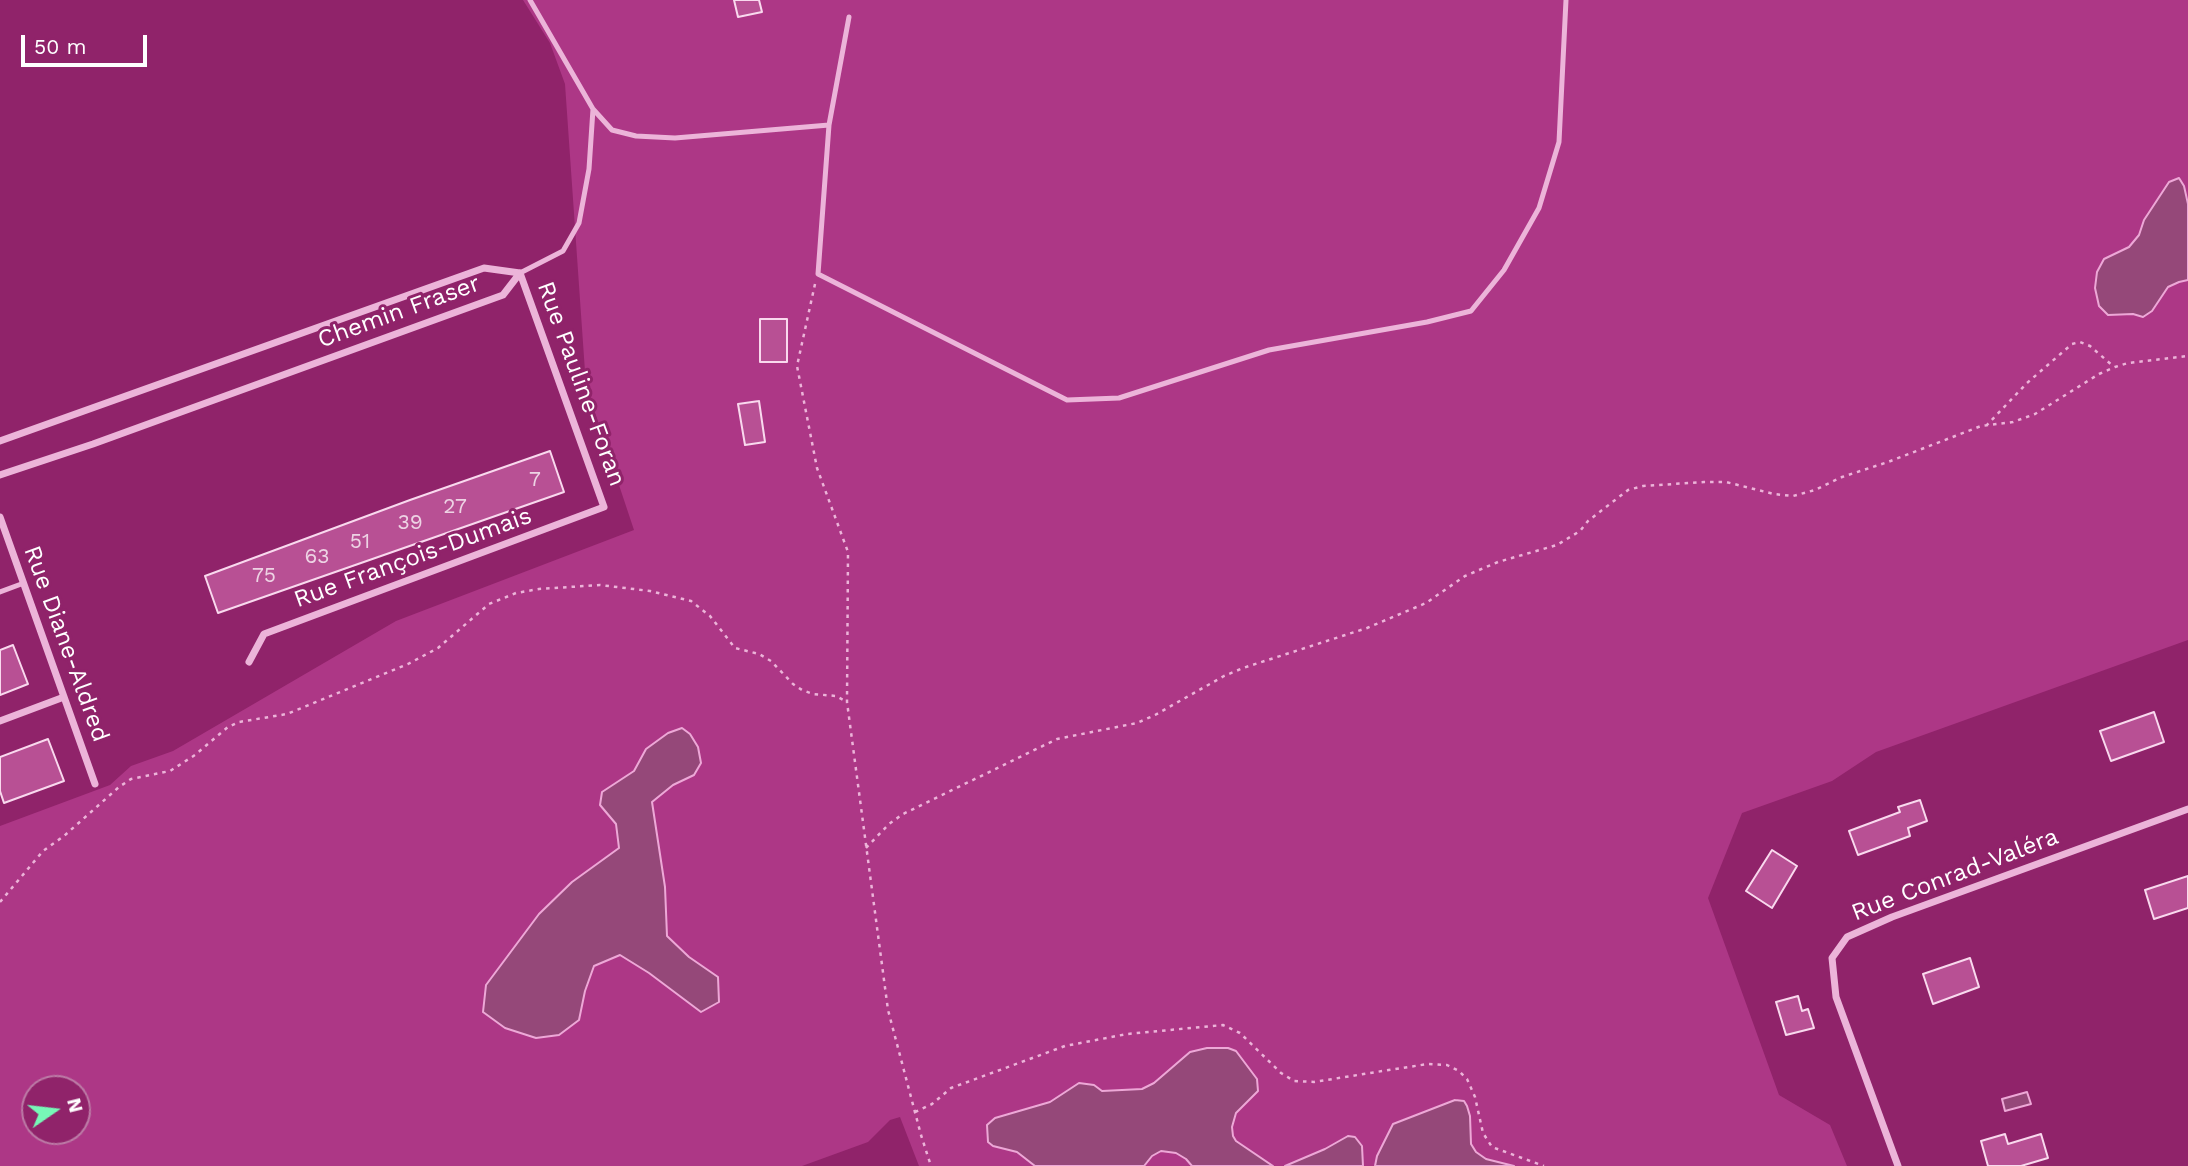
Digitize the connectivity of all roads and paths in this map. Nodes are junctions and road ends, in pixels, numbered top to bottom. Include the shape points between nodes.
1 (530, 0) edge
2 (1566, 0) edge
3 (849, 17) dead end
4 (593, 109) junction
5 (829, 125) junction
6 (520, 273) junction
7 (818, 274) junction
8 (2188, 356) edge
9 (2115, 367) junction
10 (1986, 426) junction
11 (0, 440) edge
12 (0, 475) edge
13 (604, 508) joint
14 (0, 517) edge
15 (24, 583) junction
16 (0, 592) edge
17 (248, 662) dead end
18 (64, 697) junction
19 (847, 702) junction
20 (0, 721) edge
21 (95, 784) dead end
22 (2188, 809) edge
23 (866, 848) junction
24 (0, 902) edge
25 (915, 1112) junction
26 (931, 1166) edge
27 (1544, 1166) edge
28 (1898, 1166) edge

1 - 4 lane
2 - 7 lane via 1559,142 1539,208 1504,270 1471,311 1269,350 1119,398 1067,400
3 - 5 lane
4 - 5 lane via 612,130 636,136 675,138
4 - 6 lane via 579,223 563,251
5 - 7 lane
6 - 11 street, Chemin Fraser via 484,268
6 - 12 street, Chemin Fraser via 503,295
6 - 13 street, Rue Pauline-Foran
7 - 19 path via 797,366 817,468 848,552
8 - 9 path
9 - 10 path via 2035,414
9 - 10 path via 2090,346 2072,344
10 - 23 path via 1793,496 1726,482 1628,490 1557,545 1465,576 1426,603 1367,628 1233,672 1136,723 1058,739 904,814
13 - 17 street, Rue François-Dumais via 264,634
14 - 15 street, Rue Diane-Aldred
15 - 16 lane
15 - 18 street, Rue Diane-Aldred
18 - 20 street
18 - 21 street, Rue Diane-Aldred
19 - 23 path
19 - 24 path via 802,690 760,654 735,648 710,616 691,601 600,585 516,593 489,604 438,648 408,664 287,714 239,722 170,771 131,779 43,851
22 - 28 street, Rue Conrad-Valéra via 1847,937 1832,958 1836,997
23 - 25 path via 888,1010
25 - 26 path
25 - 27 path via 951,1088 1065,1046 1127,1034 1223,1025 1240,1033 1294,1080 1314,1083 1428,1064 1447,1065 1467,1079 1483,1133 1492,1147

